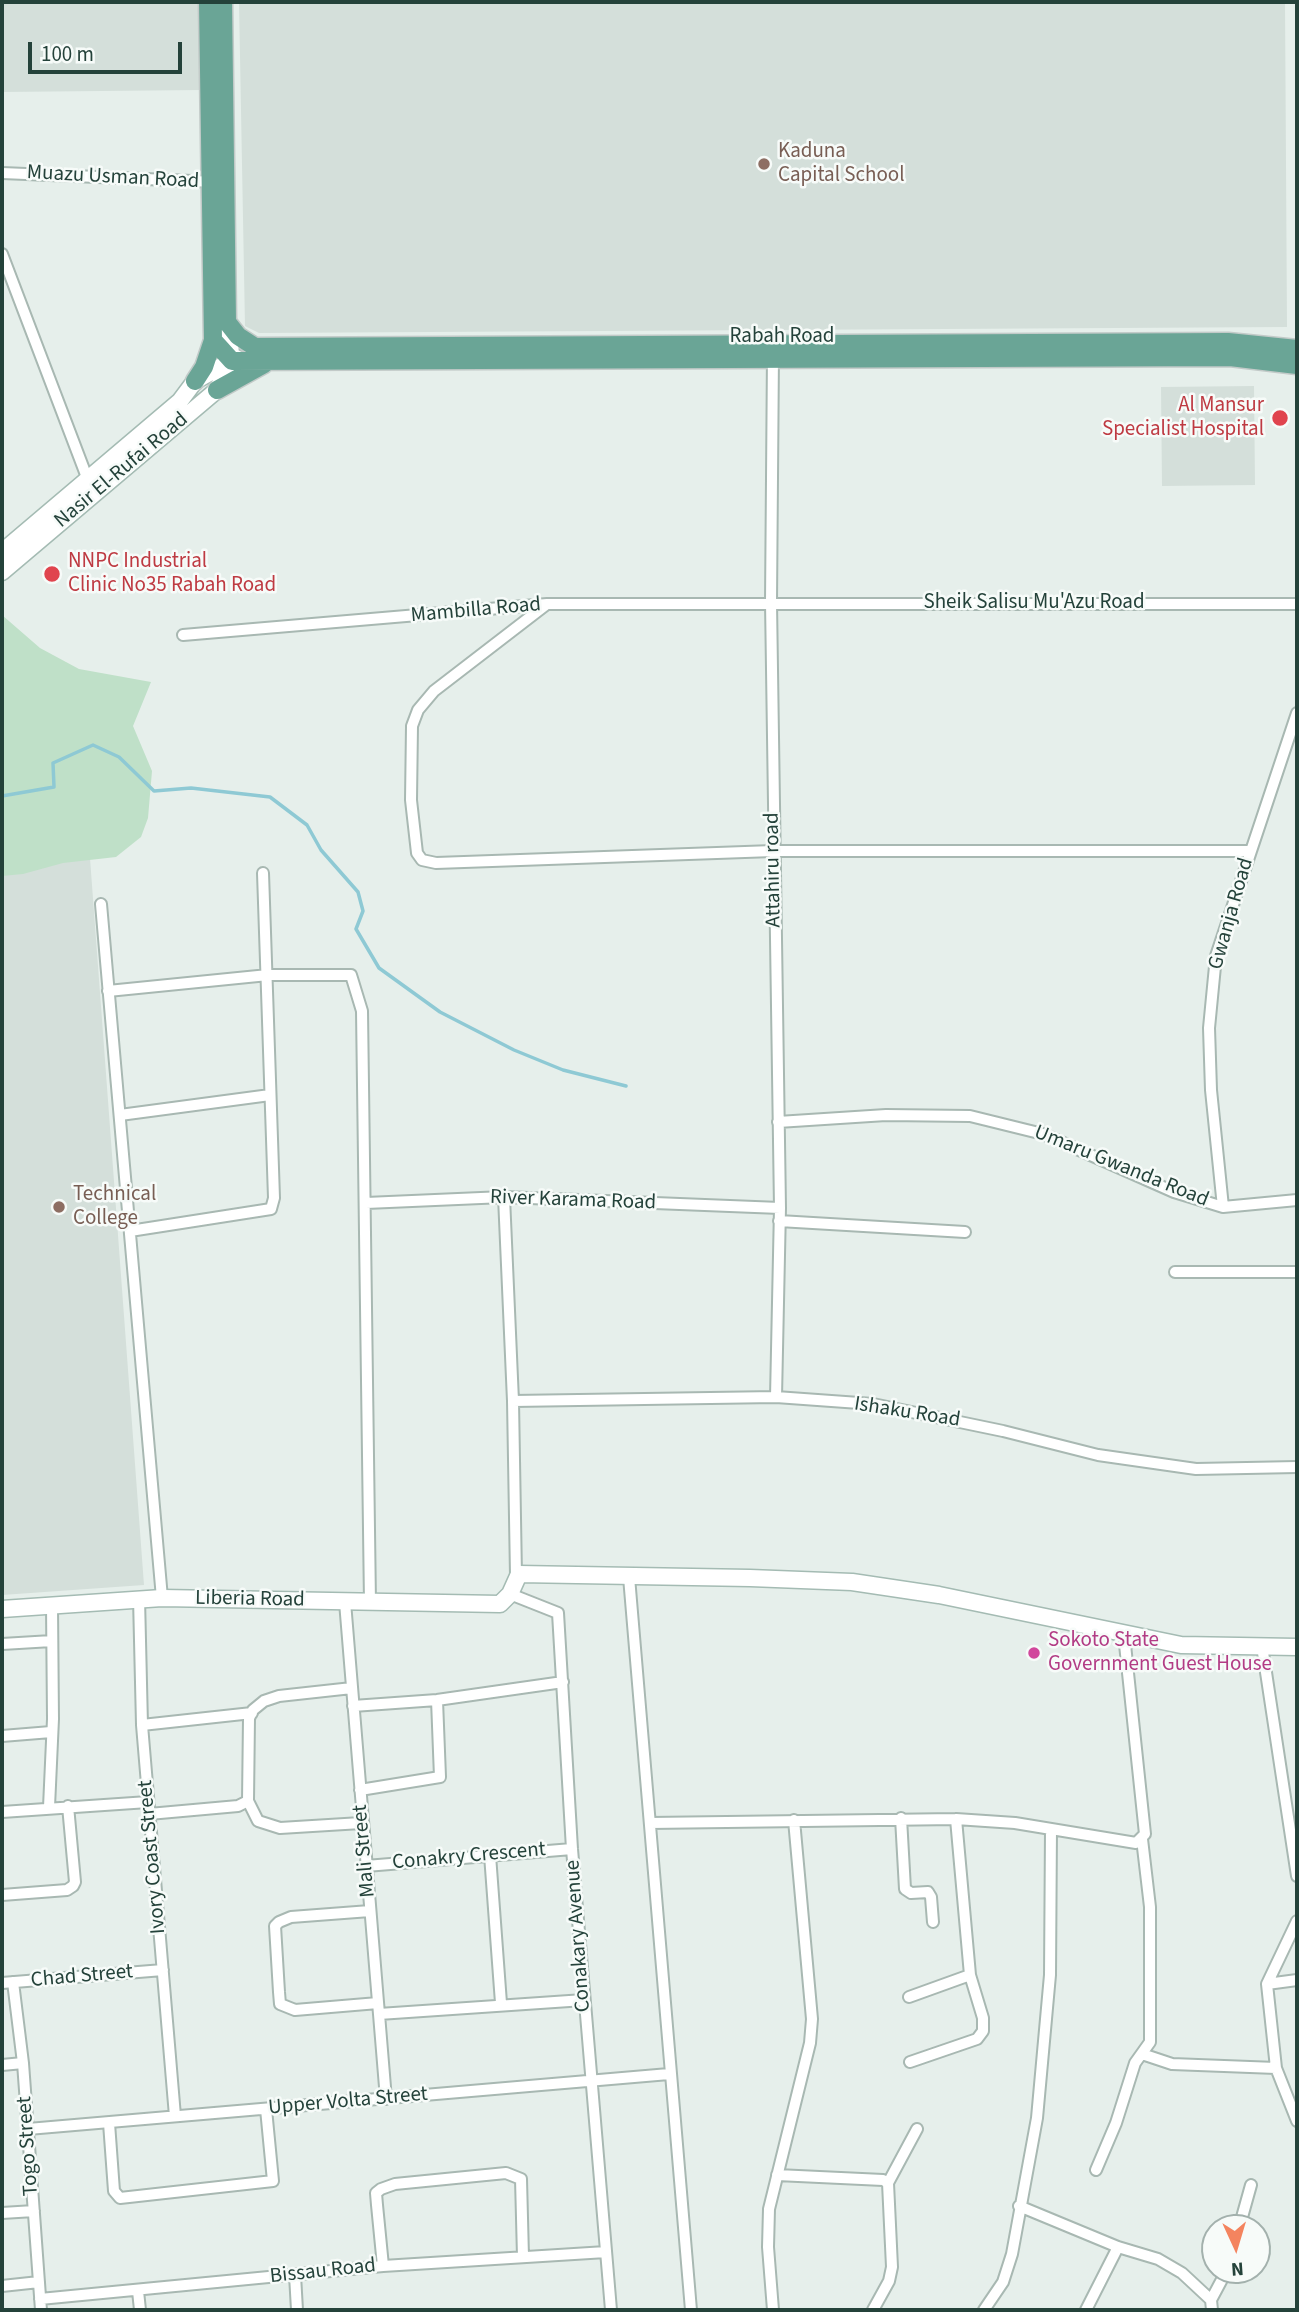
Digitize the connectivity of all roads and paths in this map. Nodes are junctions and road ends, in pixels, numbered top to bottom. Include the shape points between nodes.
1 (208, 2) edge
2 (223, 2) edge
3 (2, 173) edge
4 (217, 182) junction
5 (2, 254) edge
6 (227, 322) junction
7 (213, 340) junction
8 (1297, 349) edge
9 (773, 351) junction
10 (267, 355) junction
11 (232, 360) junction
12 (1297, 365) edge
13 (195, 381) junction
14 (217, 390) junction
15 (88, 480) junction
16 (2, 552) edge
17 (2, 572) edge
18 (771, 602) junction
19 (547, 604) junction
20 (1297, 604) edge
21 (183, 635) dead end
22 (1297, 713) edge
23 (773, 851) junction
24 (1251, 851) junction
25 (263, 873) dead end
26 (101, 904) dead end
27 (268, 975) junction
28 (108, 991) junction
29 (270, 1095) junction
30 (120, 1115) junction
31 (778, 1122) junction
32 (504, 1197) junction
33 (1297, 1200) edge
34 (366, 1203) junction
35 (1223, 1207) junction
36 (780, 1208) junction
37 (779, 1221) junction
38 (130, 1231) junction
39 (965, 1232) dead end
40 (1175, 1272) dead end
41 (1297, 1272) edge
42 (776, 1397) junction
43 (513, 1401) junction
44 (1297, 1466) edge
45 (516, 1576) junction
46 (629, 1577) junction
47 (139, 1598) junction
48 (162, 1598) junction
49 (505, 1599) junction
50 (345, 1602) junction
51 (370, 1603) junction
52 (52, 1606) junction
53 (2, 1609) edge
54 (1124, 1636) junction
55 (52, 1641) junction
56 (2, 1644) edge
57 (1262, 1646) junction
58 (1297, 1647) edge
59 (564, 1682) junction
60 (352, 1688) junction
61 (437, 1700) junction
62 (353, 1706) junction
63 (251, 1713) junction
64 (142, 1725) junction
65 (51, 1732) junction
66 (2, 1736) edge
67 (360, 1790) junction
68 (248, 1801) junction
69 (68, 1806) junction
70 (49, 1807) junction
71 (148, 1808) junction
72 (2, 1812) edge
73 (901, 1818) junction
74 (956, 1819) junction
75 (794, 1820) junction
76 (361, 1823) junction
77 (650, 1823) junction
78 (1051, 1829) junction
79 (1142, 1839) junction
80 (572, 1849) junction
81 (490, 1855) junction
82 (366, 1866) junction
83 (1297, 1876) edge
84 (2, 1895) edge
85 (370, 1911) junction
86 (1297, 1921) edge
87 (933, 1922) dead end
88 (163, 1970) junction
89 (970, 1975) junction
90 (1297, 1980) edge
91 (7, 1983) edge
92 (1267, 1984) junction
93 (909, 1997) dead end
94 (584, 2000) junction
95 (501, 2003) junction
96 (378, 2009) junction
97 (1142, 2054) junction
98 (911, 2062) dead end
99 (23, 2063) junction
100 (2, 2065) edge
101 (1276, 2068) junction
102 (669, 2074) junction
103 (590, 2081) junction
104 (386, 2099) junction
105 (267, 2109) junction
106 (175, 2116) junction
107 (1297, 2121) edge
108 (108, 2123) junction
109 (27, 2129) junction
110 (917, 2129) dead end
111 (1096, 2170) dead end
112 (777, 2175) junction
113 (888, 2183) junction
114 (1251, 2185) dead end
115 (1019, 2206) junction
116 (34, 2211) junction
117 (2, 2213) edge
118 (1243, 2214) edge
119 (1118, 2248) junction
120 (606, 2252) junction
121 (523, 2257) junction
122 (383, 2266) junction
123 (295, 2275) junction
124 (39, 2282) junction
125 (1221, 2284) edge
126 (2, 2286) edge
127 (138, 2291) junction
128 (40, 2305) edge
129 (1211, 2305) edge
130 (140, 2310) edge
131 (298, 2310) edge
132 (611, 2310) edge
133 (691, 2310) edge
134 (773, 2310) edge
135 (873, 2310) edge
136 (984, 2310) edge
137 (1086, 2310) edge

1 - 4 main road
2 - 4 main road
3 - 4 street, Muazu Usman Road
4 - 6 main road
4 - 7 main road
5 - 15 street
6 - 10 main road via 246,343
6 - 11 street
7 - 11 main road
7 - 13 main road
8 - 9 main road, Rabah Road via 1228,342
9 - 10 main road, Rabah Road
9 - 12 main road, Rabah Road via 1230,357
9 - 18 street, Attahiru road
10 - 11 main road, Rabah Road
10 - 14 main road
11 - 13 street, Nasir El-Rufai Road
11 - 14 street, Nasir El-Rufai Road
13 - 15 street, Nasir El-Rufai Road via 180,401
14 - 17 street, Nasir El-Rufai Road
15 - 16 street, Nasir El-Rufai Road
18 - 19 street, Mambilla Road
18 - 20 street, Sheik Salisu Mu'Azu Road
18 - 23 street, Attahiru road
19 - 21 street, Mambilla Road
19 - 23 street via 434,691 418,710 412,726 411,800 422,860
22 - 24 street, Gwanja Road
23 - 24 street
23 - 31 street, Attahiru road
24 - 35 street, Gwanja Road via 1216,956 1209,1028
25 - 27 street
26 - 28 street
27 - 28 street
27 - 29 street
27 - 34 street via 351,975 362,1011
28 - 30 street
29 - 30 street
29 - 38 street via 271,1209
30 - 38 street
31 - 35 street, Umaru Gwanda Road via 886,1115 970,1116 1043,1134 1174,1192
31 - 36 street, Attahiru road
32 - 34 street, River Karama Road
32 - 36 street, River Karama Road
32 - 43 street
33 - 35 street, Umaru Gwanda Road
34 - 51 street
36 - 37 street, Attahiru road
37 - 39 street
37 - 42 street, Attahiru road
38 - 48 street
40 - 41 street
42 - 43 street, Ishaku Road
42 - 44 street, Ishaku Road via 916,1411 1098,1455 1184,1467
43 - 45 street
45 - 46 street
45 - 49 street
46 - 54 street via 852,1582 939,1595
46 - 77 street
47 - 48 street, Liberia Road
47 - 52 street, Liberia Road
47 - 64 street, Ivory Coast Street
48 - 50 street, Liberia Road
49 - 51 street, Liberia Road
49 - 59 street, Conakary Avenue via 558,1613
50 - 51 street, Liberia Road
50 - 60 street, Mali Street
52 - 53 street, Liberia Road
52 - 55 street
54 - 57 street via 1181,1645
54 - 79 street
55 - 56 street
55 - 65 street
57 - 58 street
57 - 83 street
59 - 61 street
59 - 80 street, Conakary Avenue
60 - 62 street, Mali Street
60 - 63 street via 279,1696 264,1701
61 - 62 street
61 - 67 street via 440,1777
62 - 67 street, Mali Street
63 - 64 street
63 - 68 street
64 - 71 street, Ivory Coast Street
65 - 66 street
65 - 70 street
67 - 76 street, Mali Street
68 - 71 street via 238,1806
68 - 76 street via 258,1821 280,1828
69 - 70 street
69 - 71 street
69 - 84 street via 73,1886
70 - 72 street
71 - 88 street, Ivory Coast Street
73 - 74 street
73 - 75 street
73 - 87 street via 905,1889 928,1892
74 - 78 street
74 - 89 street
75 - 77 street
75 - 112 street via 812,2019
76 - 82 street, Mali Street
77 - 102 street
78 - 79 street via 1136,1843
78 - 115 street via 1050,1975 1037,2118
79 - 97 street via 1152,1986 1150,2042
80 - 81 street, Conakry Crescent
80 - 94 street, Conakary Avenue
81 - 82 street, Conakry Crescent
81 - 95 street
82 - 85 street, Mali Street
85 - 96 street, Mali Street
85 - 96 street via 279,1922 275,1926 279,1992 280,2004 287,2008
86 - 92 street
88 - 91 street, Chad Street
88 - 106 street, Ivory Coast Street
89 - 93 street
89 - 98 street via 984,2018 983,2031 977,2039
90 - 92 street
91 - 99 street, Togo Street
92 - 101 street
94 - 95 street
94 - 103 street, Conakary Avenue
95 - 96 street
96 - 104 street, Mali Street
97 - 101 street via 1172,2064
97 - 111 street
99 - 100 street
99 - 109 street, Togo Street
101 - 107 street
102 - 103 street, Upper Volta Street
102 - 133 street
103 - 104 street, Upper Volta Street
103 - 120 street, Conakary Avenue
104 - 105 street, Upper Volta Street
105 - 106 street, Upper Volta Street
105 - 108 street via 272,2182 116,2197
106 - 108 street, Upper Volta Street
108 - 109 street, Upper Volta Street
109 - 116 street, Togo Street
110 - 113 street
112 - 113 street
112 - 134 street via 769,2209
113 - 135 street via 892,2267
114 - 118 street
115 - 119 street
115 - 136 street via 1003,2282
116 - 117 street
116 - 124 street, Togo Street
119 - 129 street via 1158,2259 1182,2273
119 - 137 street
120 - 121 street, Bissau Road
120 - 132 street, Conakary Avenue
121 - 122 street, Bissau Road
121 - 122 street via 521,2179 506,2173 381,2189 376,2193
122 - 123 street, Bissau Road
123 - 127 street, Bissau Road
123 - 131 street
124 - 126 street
124 - 128 street, Togo Street
125 - 129 street
127 - 128 street, Bissau Road
127 - 130 street

